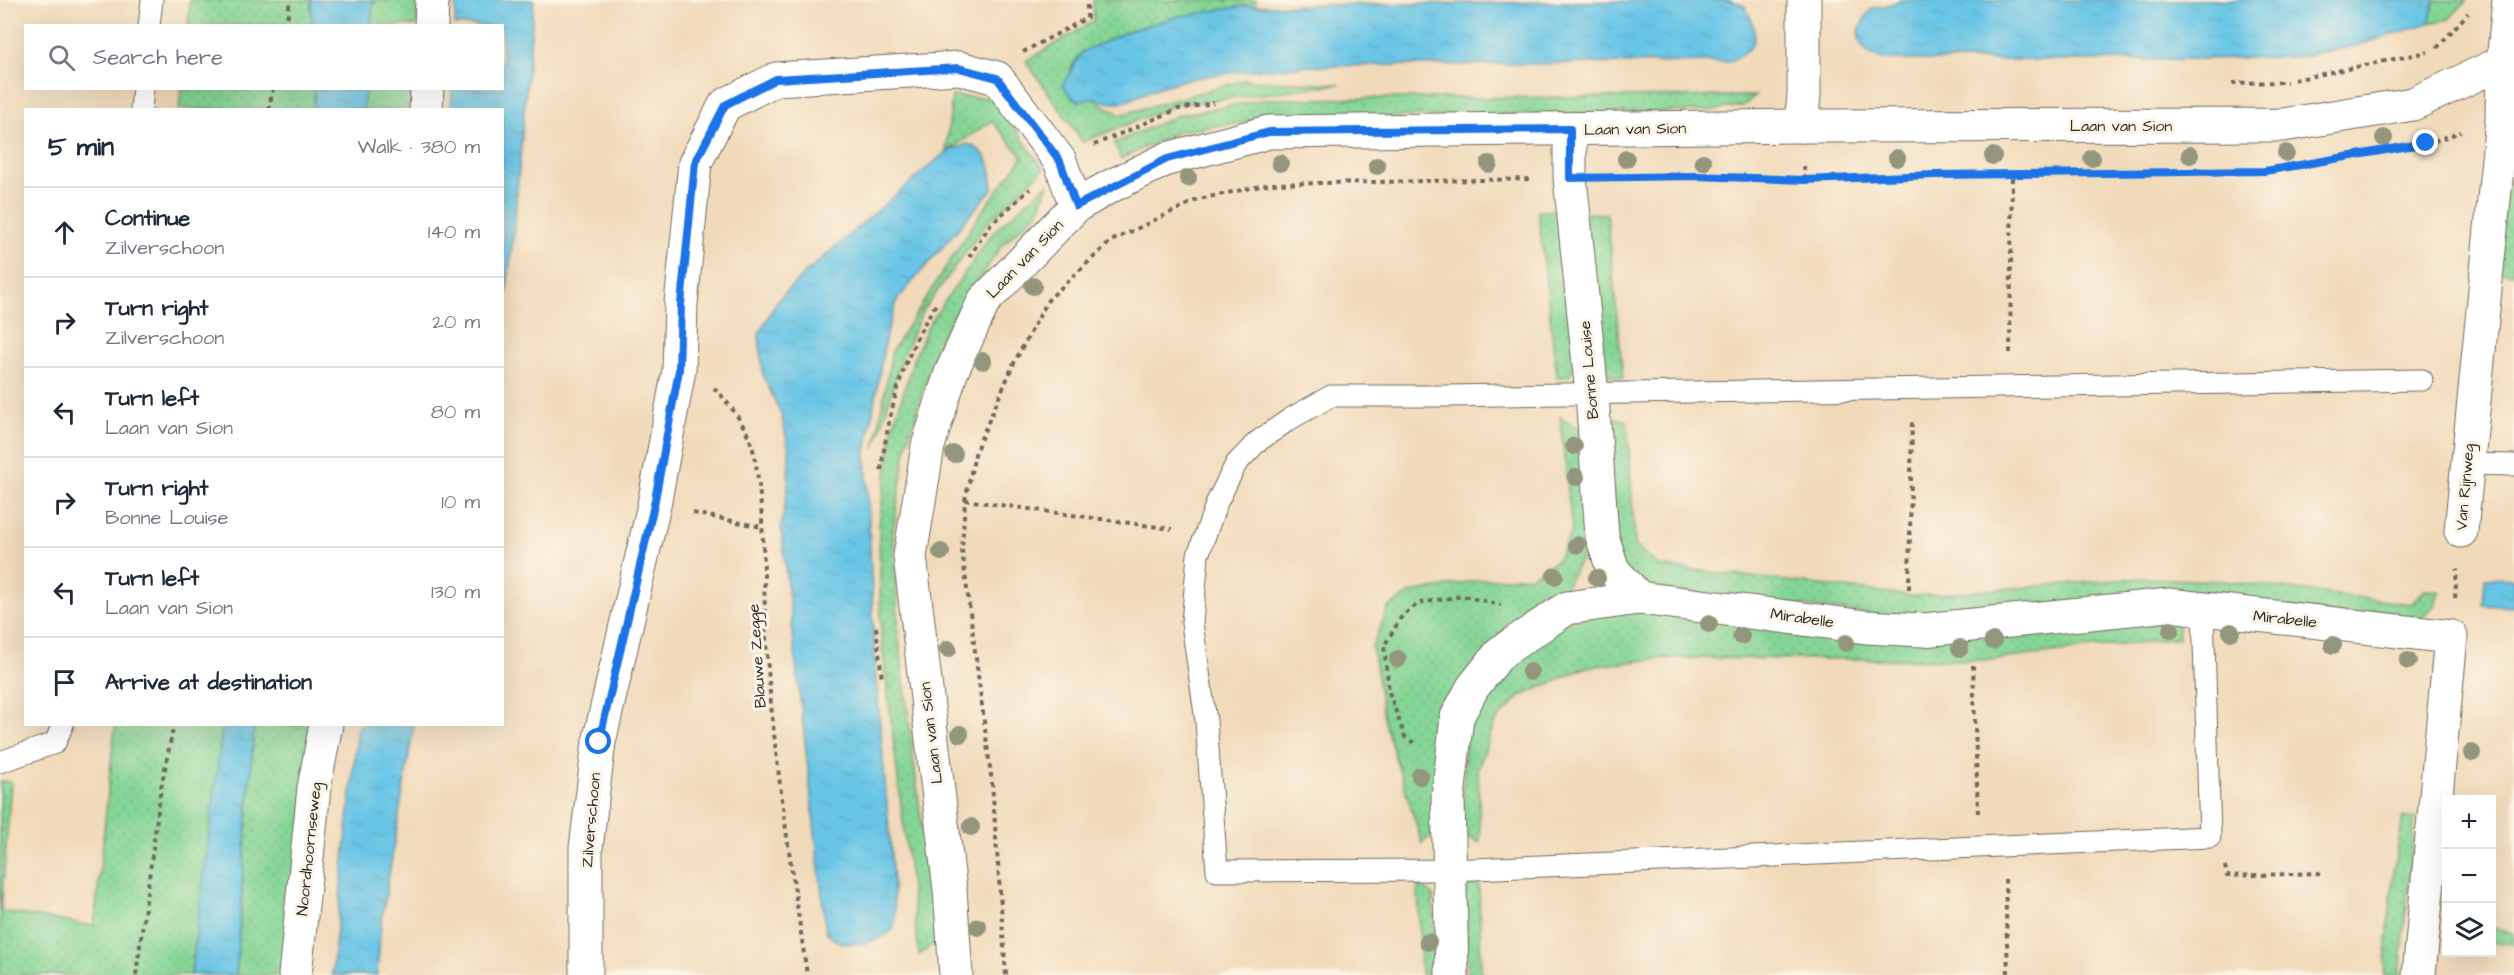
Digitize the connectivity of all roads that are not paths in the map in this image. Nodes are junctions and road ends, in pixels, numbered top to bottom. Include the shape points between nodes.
1 (152, 0) edge
2 (432, 0) edge
3 (1804, 0) edge
4 (2509, 0) edge
5 (149, 24) edge
6 (430, 24) edge
7 (2508, 60) edge
8 (143, 90) edge
9 (427, 90) edge
10 (141, 108) edge
11 (426, 108) edge
12 (1801, 126) junction
13 (1570, 129) junction
14 (1076, 206) junction
15 (2422, 380) dead end
16 (1592, 394) junction
17 (2466, 464) junction
18 (2514, 465) edge
19 (2461, 531) road end
20 (1639, 598) junction
21 (2203, 610) junction
22 (62, 726) edge
23 (326, 726) edge
24 (0, 762) edge
25 (1451, 870) junction
26 (295, 975) edge
27 (586, 975) edge
28 (956, 975) edge
29 (1452, 975) edge
30 (2419, 975) edge

1 - 5 lane
2 - 6 street
3 - 12 street
4 - 7 street, Van Rijnweg
7 - 12 street, Laan van Sion via 2413,104 2283,125
7 - 17 street, Van Rijnweg
8 - 10 lane
9 - 11 street
12 - 13 street, Laan van Sion
13 - 14 street, Laan van Sion via 1269,132 1167,159
13 - 16 street, Bonne Louise via 1570,178
14 - 27 street, Zilverschoon via 1060,161 997,78 959,68 776,79 725,105 695,163 681,304 679,370 654,505 599,742 586,848
14 - 28 street, Laan van Sion via 984,301 979,311 951,373 928,446 910,556 950,890
15 - 16 lane
16 - 20 street, Bonne Louise via 1602,536 1613,570
16 - 25 lane via 1331,396 1257,442 1236,464 1198,555 1192,623 1206,721 1217,871
17 - 18 lane
17 - 19 street, Van Rijnweg
20 - 21 street, Mirabelle via 1866,627 1923,630 2169,605
20 - 25 street, Mirabelle via 1567,608 1501,652 1473,687 1457,717 1451,765
21 - 25 lane via 2210,837
21 - 30 street, Mirabelle via 2451,637
22 - 24 lane via 55,743
23 - 26 street, Noordhoornseweg via 314,788
25 - 29 street, Mirabelle

